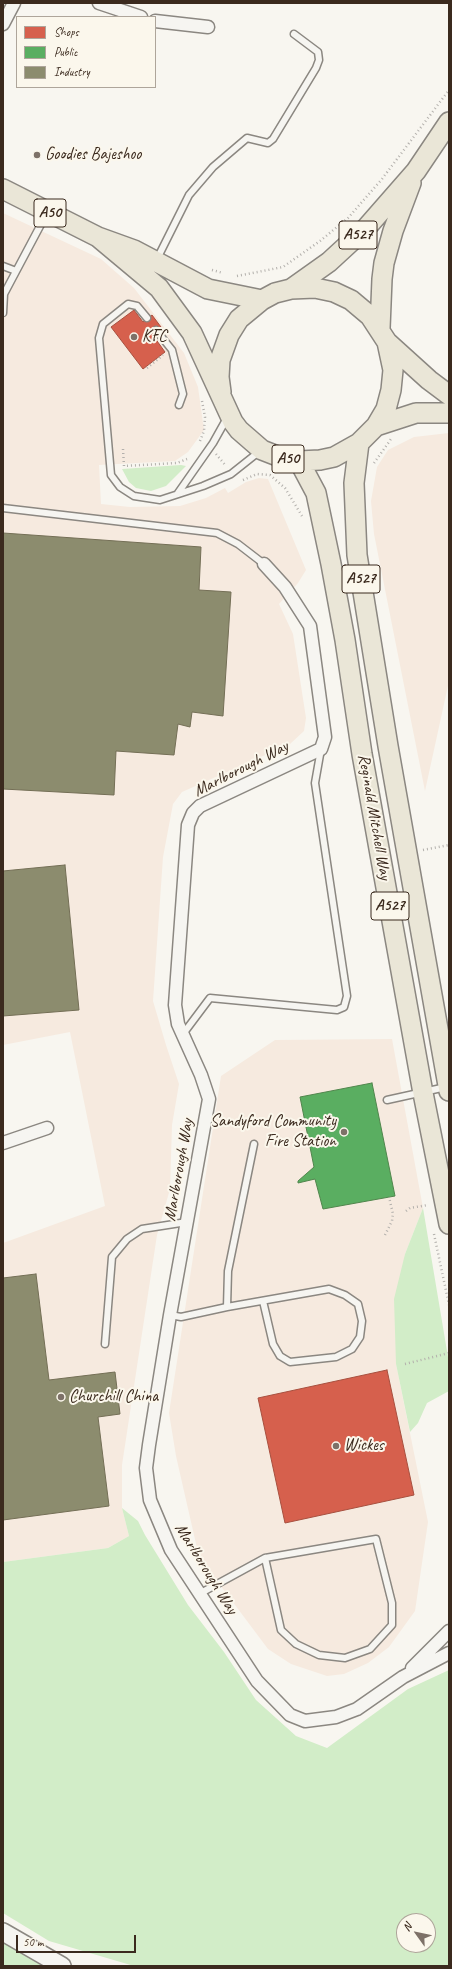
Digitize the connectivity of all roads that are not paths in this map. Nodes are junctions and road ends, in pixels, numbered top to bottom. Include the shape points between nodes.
1 (14, 3) edge
2 (99, 3) edge
3 (138, 16) edge
4 (156, 21) edge
5 (3, 24) edge
6 (208, 27) dead end
7 (294, 34) dead end
8 (449, 122) edge
9 (416, 171) junction
10 (3, 189) edge
11 (48, 212) junction
12 (98, 237) junction
13 (156, 261) junction
14 (3, 266) edge
15 (16, 271) junction
16 (291, 289) junction
17 (4, 294) edge
18 (262, 300) junction
19 (3, 313) edge
20 (147, 318) dead end
21 (156, 330) dead end
22 (383, 335) junction
23 (221, 392) junction
24 (449, 395) edge
25 (179, 405) dead end
26 (229, 412) junction
27 (449, 413) edge
28 (376, 426) junction
29 (359, 443) junction
30 (262, 450) junction
31 (299, 461) junction
32 (178, 493) junction
33 (3, 508) edge
34 (264, 564) joint
35 (321, 749) junction
36 (183, 1034) junction
37 (448, 1089) edge
38 (423, 1093) junction
39 (387, 1100) dead end
40 (47, 1128) dead end
41 (3, 1143) edge
42 (254, 1144) dead end
43 (187, 1222) junction
44 (449, 1224) edge
45 (263, 1301) junction
46 (227, 1307) junction
47 (170, 1315) junction
48 (105, 1344) dead end
49 (264, 1558) junction
50 (199, 1594) junction
51 (449, 1631) edge
52 (449, 1653) edge
53 (403, 1677) junction
54 (3, 1932) edge
55 (62, 1966) edge

1 - 5 street
2 - 3 street
4 - 6 street
7 - 13 lane via 318,52 319,60 273,139 268,143 247,138 213,167 189,195
8 - 9 main road, A527
9 - 16 main road, A527 via 367,227 329,262
9 - 22 main road, A527 via 393,231 384,263
10 - 11 main road, A50
11 - 12 main road, A50
11 - 15 lane
12 - 13 main road, A50
12 - 23 main road via 159,288 192,333
13 - 18 main road, A50 via 208,289
14 - 15 lane
15 - 17 lane
16 - 18 main road, A50
16 - 22 main road, A50 via 314,288 334,292 351,300 370,316
17 - 19 lane
18 - 23 main road, A50 via 239,319 229,334 220,360
20 - 32 lane via 137,306 128,304 103,324 99,338 111,475 120,487 134,496 160,500
21 - 25 lane via 172,350 183,394
22 - 24 main road, A50 via 429,380
22 - 28 main road, A50 via 393,370 386,408
23 - 26 main road, A50
26 - 30 main road, A50 via 239,430
26 - 32 lane via 209,449
27 - 28 main road, A50 via 416,413
28 - 29 main road, A50
29 - 31 main road, A50 via 334,457
29 - 37 main road, Reginald Mitchell Way / A527 via 354,483 357,555
30 - 31 main road, A50 via 280,458
30 - 32 lane via 231,474
31 - 38 main road, Reginald Mitchell Way / A527 via 316,493 332,564 362,754
33 - 34 lane via 217,533 238,544
34 - 35 street via 285,587 310,626 325,737
35 - 36 street, Marlborough Way via 200,806 193,813 188,825 175,1004 178,1024
35 - 36 lane via 315,783 347,996 344,1007 337,1010 210,998
36 - 43 street, Marlborough Way via 209,1099
37 - 38 lane
38 - 39 lane
38 - 44 main road, Reginald Mitchell Way / A527
40 - 41 street
42 - 46 lane via 228,1271
43 - 47 street, Marlborough Way
43 - 48 lane via 142,1229 127,1239 112,1257
45 - 45 lane via 329,1289 345,1295 358,1304 362,1321 360,1337 352,1349 336,1357 290,1362 280,1356 273,1344
45 - 46 lane
46 - 47 lane via 181,1317
47 - 50 street, Marlborough Way via 146,1468 150,1500 160,1528
49 - 49 lane via 281,1630 296,1644 320,1654 345,1658 370,1648 392,1625 392,1604 376,1539
49 - 50 lane
50 - 53 street, Marlborough Way via 257,1681 290,1715 305,1721 336,1717 357,1709
51 - 53 street, Marlborough Way
52 - 53 street, Marlborough Way
54 - 55 street

